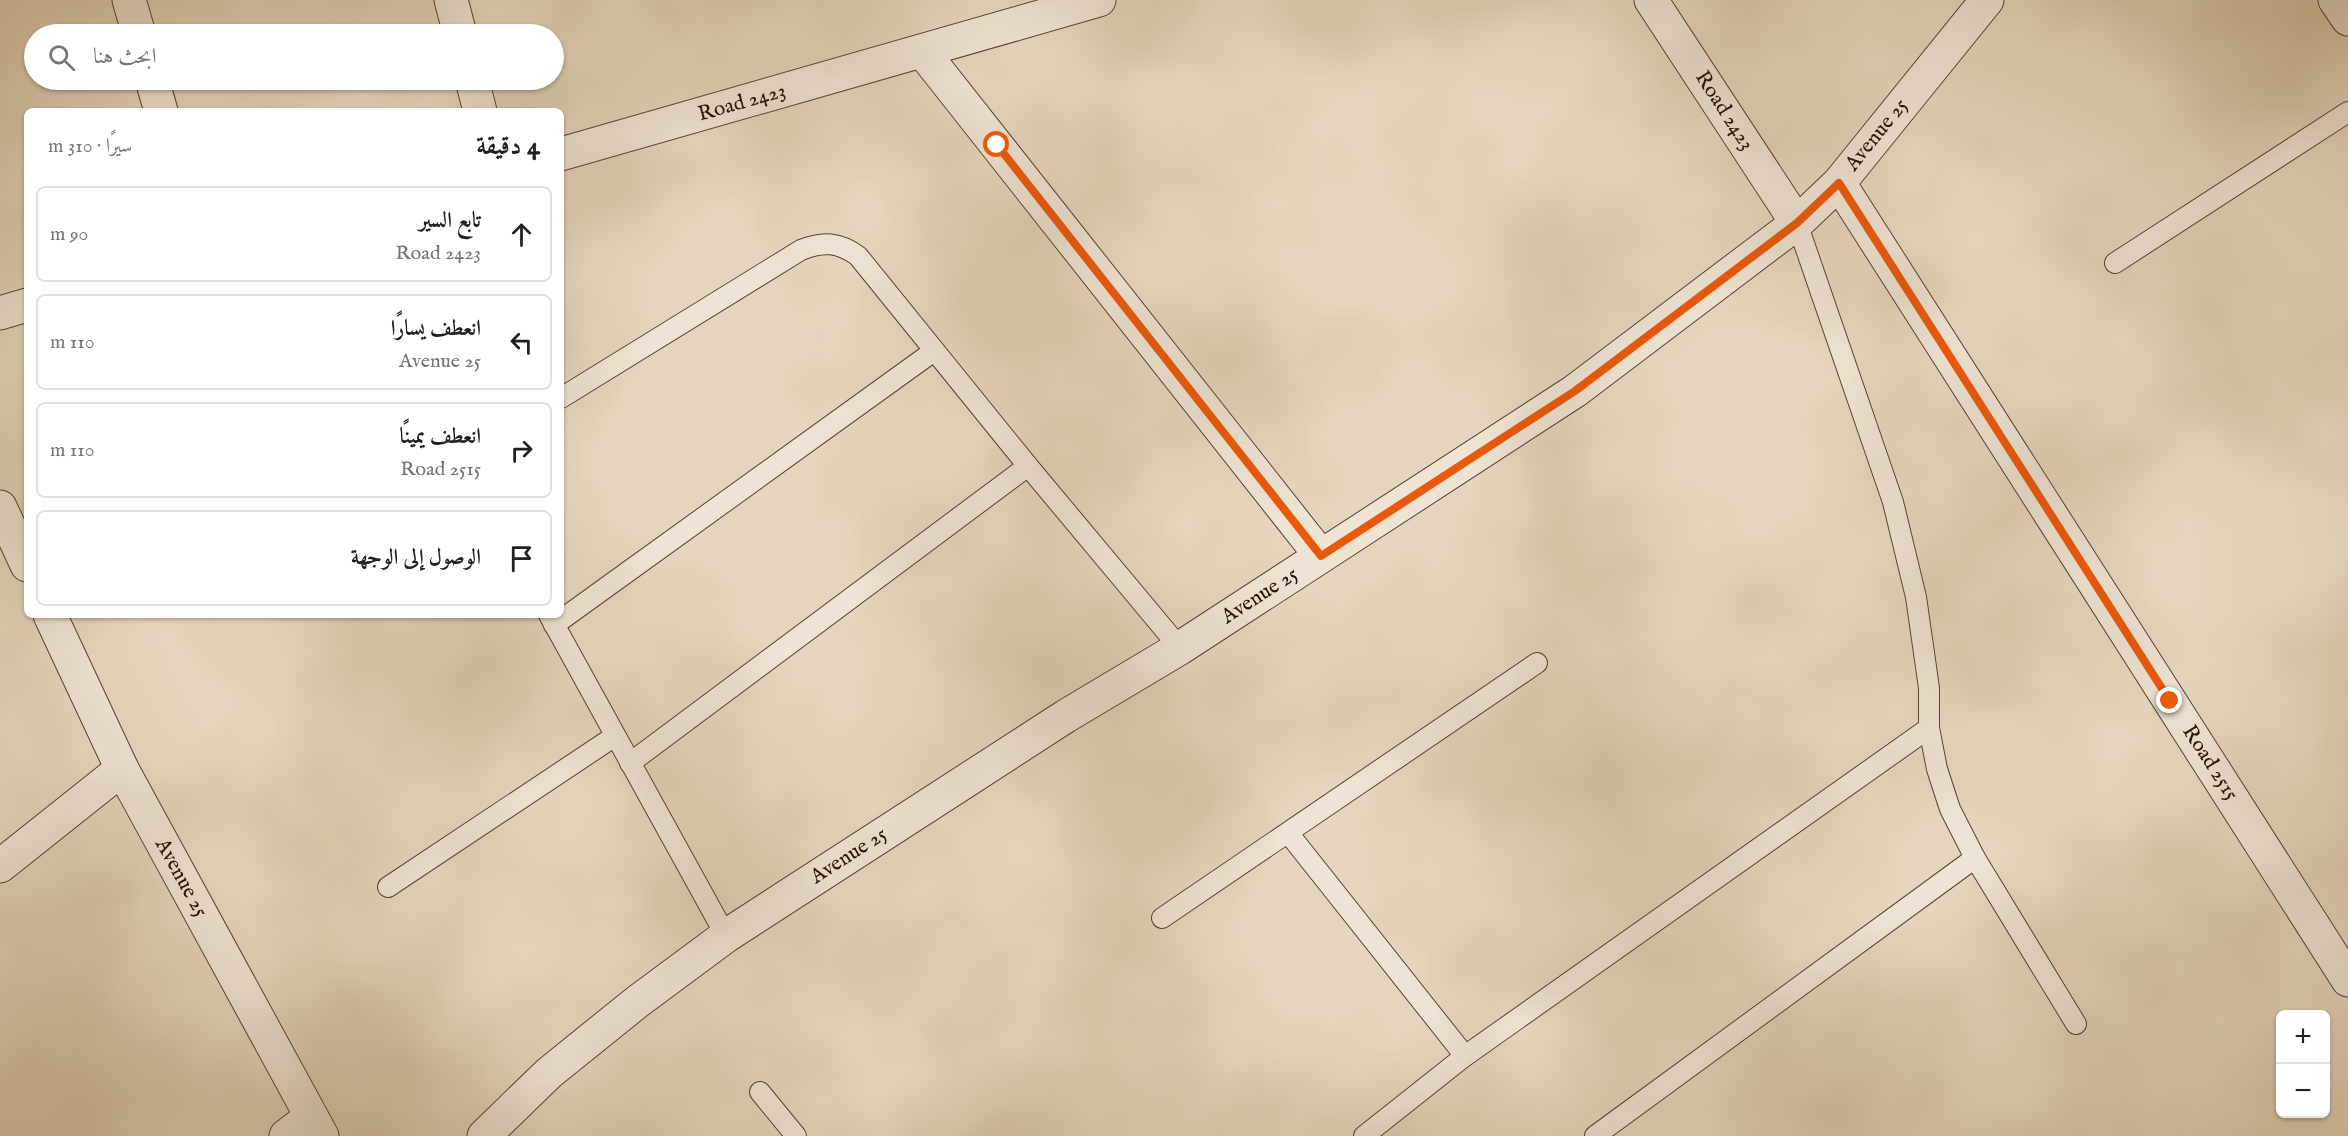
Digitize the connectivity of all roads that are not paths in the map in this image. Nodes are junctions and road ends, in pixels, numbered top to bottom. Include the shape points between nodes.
1 (129, 0) edge
2 (451, 0) edge
3 (1099, 0) edge
4 (1651, 0) edge
5 (1987, 0) edge
6 (2336, 0) edge
7 (1038, 9) edge
8 (2348, 19) edge
9 (136, 24) edge
10 (457, 24) edge
11 (923, 52) junction
12 (155, 90) edge
13 (475, 90) edge
14 (160, 108) edge
15 (479, 108) edge
16 (2348, 112) edge
17 (564, 153) edge
18 (1839, 183) junction
19 (1797, 223) junction
20 (2115, 263) dead end
21 (24, 306) edge
22 (0, 313) edge
23 (934, 351) junction
24 (564, 396) edge
25 (1028, 466) junction
26 (0, 507) edge
27 (1321, 556) junction
28 (24, 558) edge
29 (564, 612) edge
30 (52, 618) edge
31 (552, 620) edge
32 (1180, 648) junction
33 (1537, 663) dead end
34 (1929, 728) junction
35 (615, 736) junction
36 (630, 763) junction
37 (122, 769) junction
38 (1289, 834) junction
39 (1975, 858) junction
40 (0, 866) edge
41 (388, 887) dead end
42 (1162, 918) dead end
43 (726, 936) junction
44 (2348, 980) edge
45 (2076, 1024) dead end
46 (1465, 1056) junction
47 (760, 1092) dead end
48 (306, 1130) edge
49 (1376, 1132) edge
50 (493, 1133) edge
51 (796, 1136) edge
52 (1595, 1136) edge

1 - 9 street
2 - 10 street
3 - 7 street, Road 2423
4 - 19 street, Road 2423
5 - 18 street, Avenue 25
6 - 8 street
7 - 11 street, Road 2423
11 - 17 street, Road 2423
11 - 27 street
12 - 14 street
13 - 15 street
16 - 20 lane
18 - 19 street, Avenue 25
18 - 44 street, Road 2515
19 - 27 street, Avenue 25 via 1575,391
19 - 34 lane via 1893,502 1921,627 1929,688
21 - 22 street
23 - 24 lane via 858,256 837,244 824,243 801,250
23 - 25 lane
23 - 29 lane
25 - 32 lane
25 - 36 lane
26 - 28 street
27 - 32 street, Avenue 25
30 - 37 street, Avenue 25
31 - 35 lane
32 - 43 street, Avenue 25 via 1066,716
33 - 38 lane
34 - 39 lane via 1950,809
34 - 46 lane
35 - 36 lane
35 - 41 lane
36 - 43 lane
37 - 40 street
37 - 48 street, Avenue 25
38 - 42 lane
38 - 46 lane
39 - 45 lane
39 - 52 lane
43 - 50 street, Avenue 25 via 549,1073
46 - 49 lane
47 - 51 lane

